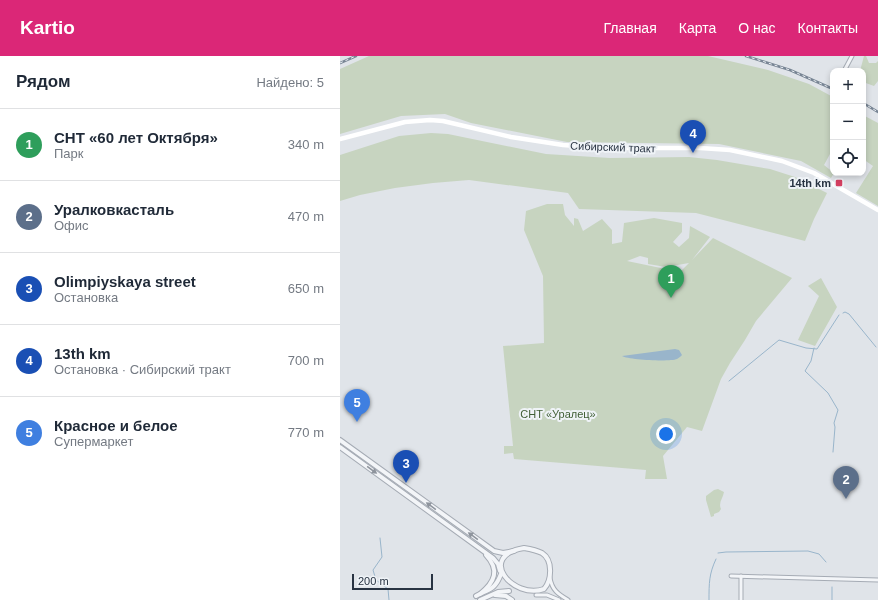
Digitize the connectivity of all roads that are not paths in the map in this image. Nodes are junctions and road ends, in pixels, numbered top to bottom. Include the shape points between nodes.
1 (852, 56) edge
2 (846, 68) edge
3 (340, 139) edge
4 (878, 210) edge
5 (340, 440) edge
6 (340, 447) edge
7 (482, 550) junction
8 (514, 551) junction
9 (501, 572) junction
10 (550, 576) junction
11 (731, 576) dead end
12 (741, 576) junction
13 (878, 580) edge
14 (512, 593) junction
15 (489, 596) junction
16 (534, 596) joint
17 (480, 600) edge
18 (512, 600) edge
19 (517, 600) edge
20 (559, 600) edge
21 (568, 600) edge
22 (741, 600) edge

1 - 2 street
3 - 4 main road, Сибирский тракт via 405,122 430,120 563,146 730,150 782,161 814,173
8 -> 5 street via 494,551
6 -> 7 street
7 - 9 street via 496,560
7 - 9 street via 491,561 494,577 490,585 478,595 493,588
8 - 9 street via 502,563
8 - 10 street via 524,548 542,554 549,562
9 - 14 street via 504,584
10 - 16 street via 546,586
10 - 21 street via 556,592
11 - 12 street
12 - 13 street
12 - 22 street
14 - 15 street via 498,592
14 - 19 street
15 - 17 street
15 - 18 street via 504,595
16 - 20 street via 547,595

